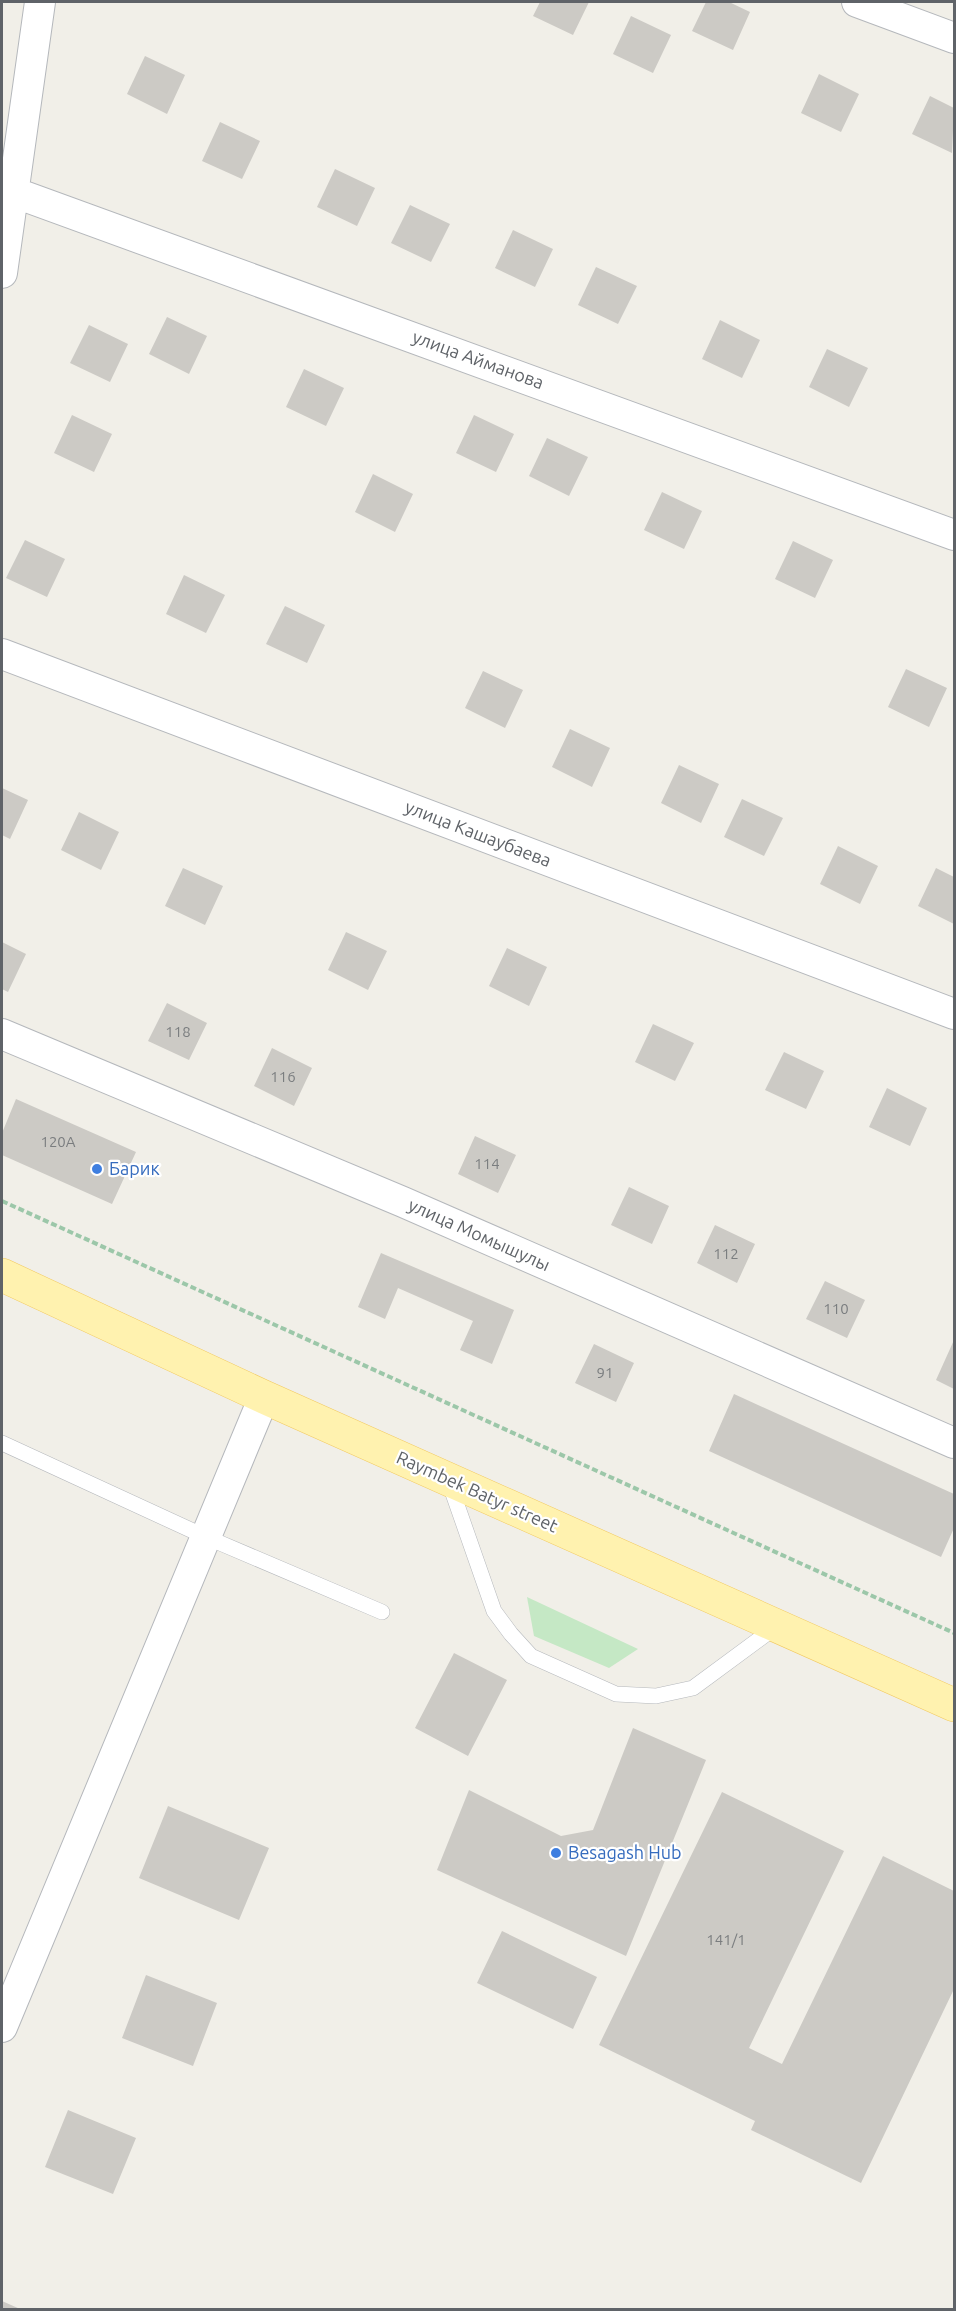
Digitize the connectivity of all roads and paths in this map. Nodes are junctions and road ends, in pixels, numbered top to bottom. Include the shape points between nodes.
1 (40, 2) edge
2 (857, 2) edge
3 (954, 38) edge
4 (7, 189) edge
5 (2, 273) edge
6 (954, 535) edge
7 (2, 654) edge
8 (954, 1014) edge
9 (2, 1034) edge
10 (2, 1201) edge
11 (2, 1275) edge
12 (264, 1397) junction
13 (2, 1443) edge
14 (954, 1443) edge
15 (448, 1479) junction
16 (206, 1538) junction
17 (382, 1612) dead end
18 (777, 1626) junction
19 (954, 1633) edge
20 (954, 1706) edge
21 (2, 2027) edge

1 - 4 street
2 - 3 street
4 - 5 street
4 - 6 street, улица Айманова
7 - 8 street, улица Кашаубаева
9 - 14 street, улица Момышулы via 402,1202
10 - 19 path
11 - 12 main road, Raymbek Batyr street
12 - 15 main road, Raymbek Batyr street
12 - 16 street
13 - 16 lane
15 - 18 main road, Raymbek Batyr street
15 - 18 lane via 494,1611 531,1656 573,1675 616,1694 656,1696 693,1688
16 - 17 lane
16 - 21 street
18 - 20 main road, Raymbek Batyr street

